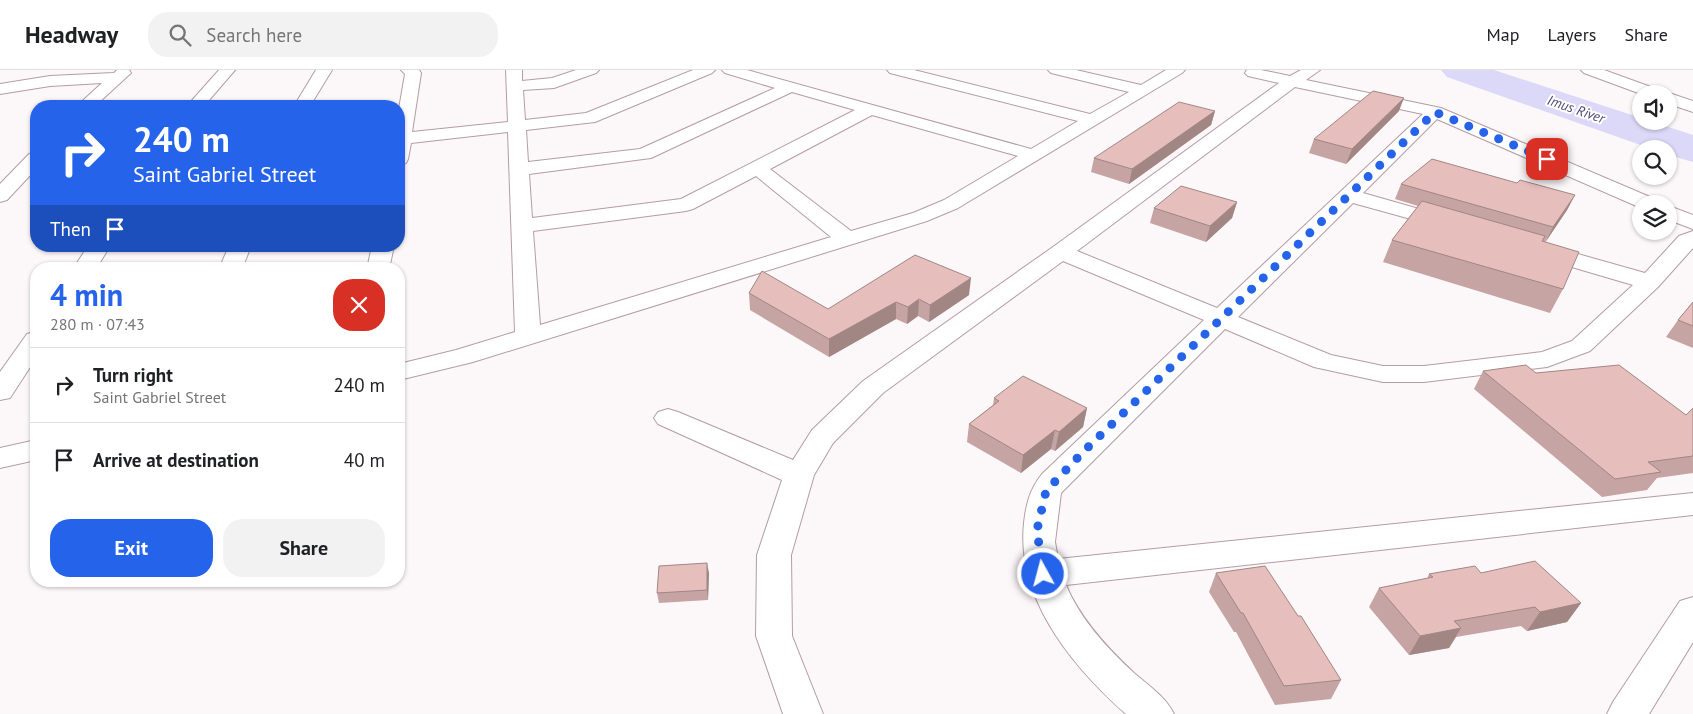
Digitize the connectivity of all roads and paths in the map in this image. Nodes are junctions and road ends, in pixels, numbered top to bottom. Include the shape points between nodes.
1 (227, 70) edge
2 (324, 70) edge
3 (409, 70) edge
4 (591, 70) edge
5 (707, 70) edge
6 (730, 70) edge
7 (895, 70) edge
8 (1056, 70) edge
9 (1177, 70) edge
10 (1589, 70) edge
11 (122, 73) edge
12 (1253, 73) dead end
13 (1302, 76) edge
14 (514, 78) edge
15 (1632, 85) edge
16 (790, 87) junction
17 (0, 89) edge
18 (1143, 90) junction
19 (92, 100) edge
20 (200, 100) edge
21 (306, 100) edge
22 (1677, 101) edge
23 (1693, 107) edge
24 (871, 109) junction
25 (1435, 112) junction
26 (405, 117) edge
27 (1093, 120) junction
28 (517, 126) junction
29 (405, 139) edge
30 (1034, 155) junction
31 (30, 164) edge
32 (757, 168) junction
33 (519, 169) junction
34 (30, 177) edge
35 (17, 178) junction
36 (1350, 195) junction
37 (0, 196) edge
38 (1632, 196) edge
39 (1677, 216) edge
40 (1693, 224) edge
41 (522, 226) junction
42 (1462, 228) edge
43 (1693, 238) edge
44 (847, 239) junction
45 (1519, 244) edge
46 (1061, 252) junction
47 (1650, 282) junction
48 (1222, 319) junction
49 (528, 336) junction
50 (30, 348) edge
51 (405, 371) edge
52 (0, 392) edge
53 (668, 418) dead end
54 (30, 451) edge
55 (0, 458) edge
56 (799, 475) junction
57 (1693, 504) edge
58 (1043, 574) junction
59 (1693, 611) edge
60 (803, 714) edge
61 (1154, 714) edge
62 (1627, 714) edge

1 - 20 street
2 - 21 street
3 - 26 street via 413,73
4 - 14 street via 554,83
5 - 28 street via 589,118
6 - 16 street
7 - 27 street
8 - 18 street
9 - 18 street
10 - 15 street
11 - 17 street
11 - 19 street
12 - 13 street
13 - 25 street
13 - 46 street
14 - 28 street
16 - 24 street
16 - 33 street via 644,154
18 - 27 street
22 - 23 street
24 - 30 street
24 - 32 street
25 - 36 street
25 - 38 street
27 - 30 street
28 - 29 street
28 - 33 street
30 - 44 street via 951,204
31 - 35 street
32 - 41 street via 686,205
32 - 44 street
33 - 41 street
34 - 35 street
35 - 37 street
36 - 42 street
36 - 48 street
39 - 40 street
41 - 49 street
43 - 47 street
44 - 49 street
45 - 47 street
46 - 48 street
46 - 56 street via 873,387 822,437
47 - 48 street via 1581,346 1547,359 1424,374 1382,374 1323,361
48 - 58 street via 1046,491 1037,530
49 - 51 street
50 - 52 street
53 - 56 street
54 - 55 street
56 - 60 street via 774,555 774,636
57 - 58 street
58 - 61 street via 1070,628 1122,688
59 - 62 street

